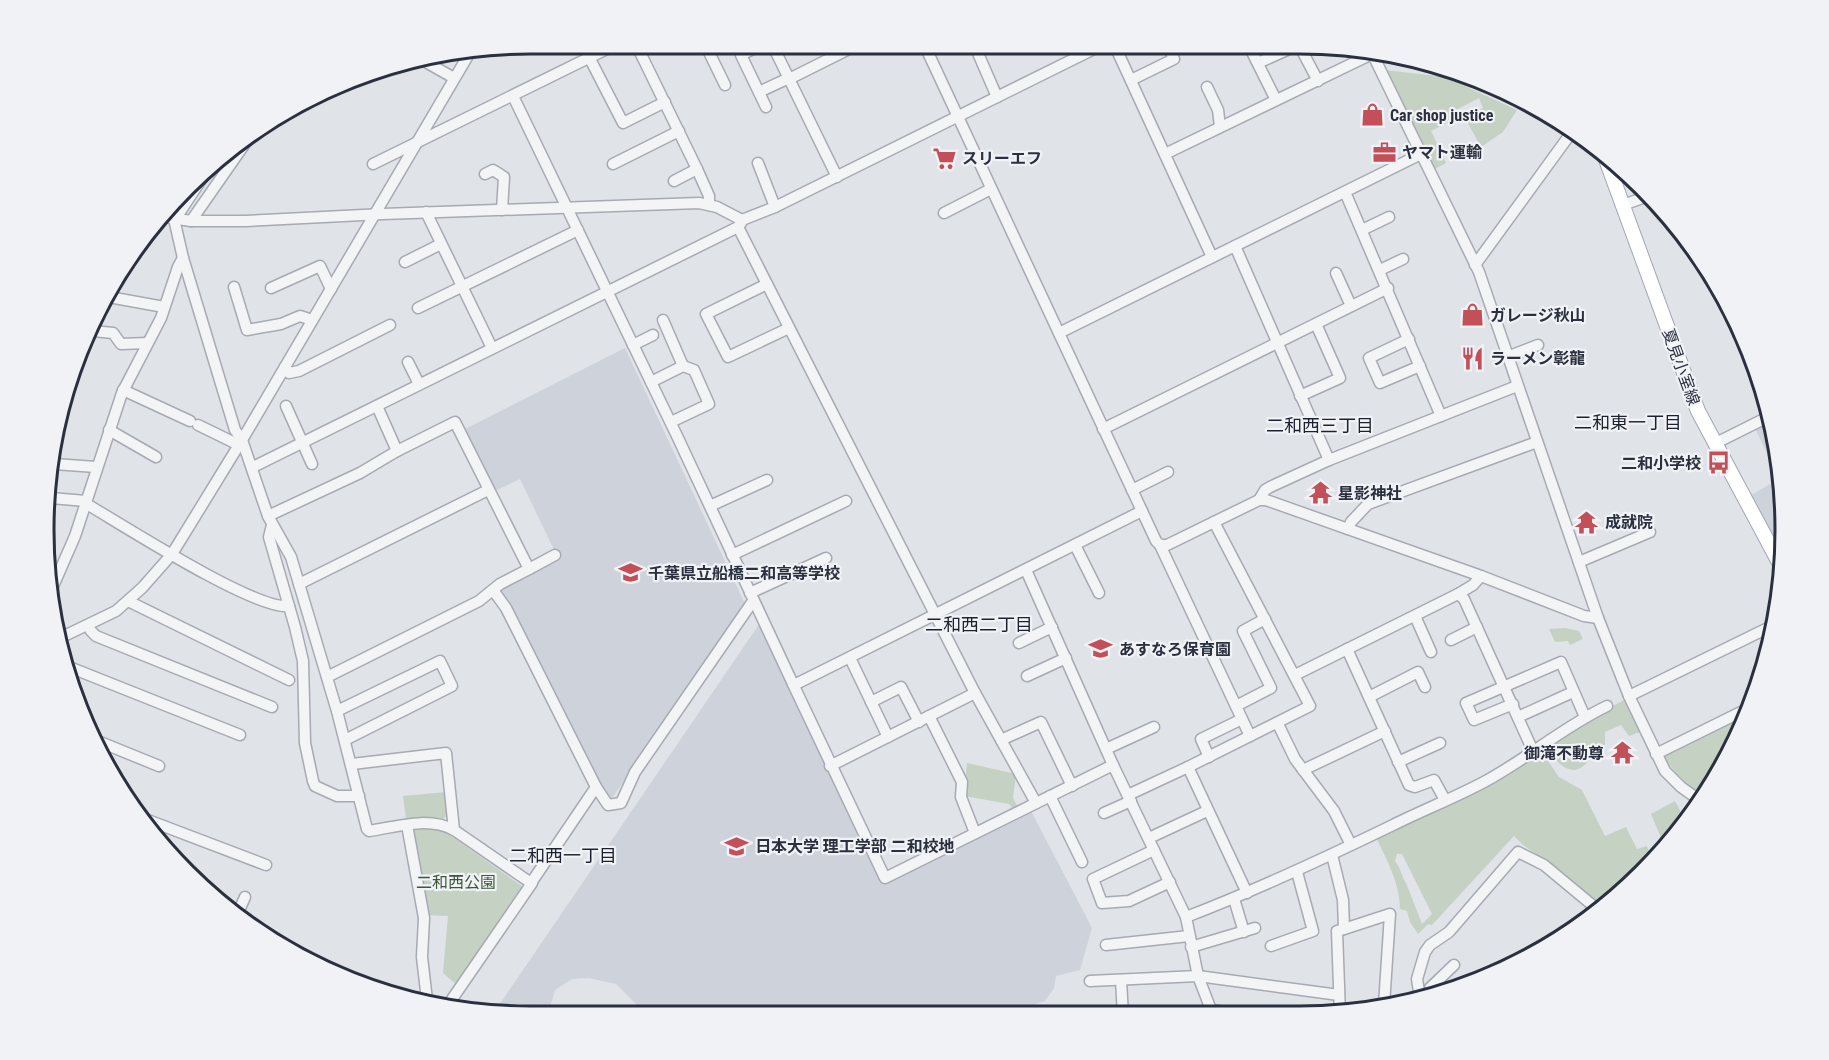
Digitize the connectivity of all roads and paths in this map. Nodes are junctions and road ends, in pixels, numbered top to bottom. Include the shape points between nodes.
1 (594, 54) edge
2 (641, 54) edge
3 (710, 54) edge
4 (743, 54) edge
5 (777, 54) edge
6 (839, 54) edge
7 (929, 54) edge
8 (978, 54) edge
9 (1075, 54) edge
10 (1119, 54) edge
11 (1172, 54) edge
12 (1253, 54) edge
13 (1278, 54) edge
14 (1303, 54) edge
15 (589, 57) junction
16 (466, 58) edge
17 (1362, 58) edge
18 (1375, 60) edge
19 (1258, 63) junction
20 (430, 65) edge
21 (454, 78) junction
22 (789, 79) junction
23 (1131, 80) junction
24 (1318, 81) junction
25 (725, 85) dead end
26 (1207, 87) dead end
27 (759, 92) junction
28 (513, 96) junction
29 (997, 98) junction
30 (1276, 100) junction
31 (664, 102) junction
32 (766, 107) dead end
33 (957, 117) junction
34 (1220, 127) junction
35 (679, 131) junction
36 (1568, 137) edge
37 (415, 145) junction
38 (238, 154) edge
39 (1165, 154) junction
40 (1420, 154) junction
41 (373, 164) dead end
42 (613, 164) dead end
43 (758, 164) dead end
44 (697, 169) junction
45 (1613, 172) edge
46 (485, 174) dead end
47 (837, 177) junction
48 (674, 181) dead end
49 (991, 189) junction
50 (1345, 192) junction
51 (1641, 199) edge
52 (709, 205) junction
53 (1623, 205) junction
54 (775, 207) junction
55 (567, 208) junction
56 (502, 210) junction
57 (426, 212) junction
58 (944, 213) dead end
59 (173, 215) edge
60 (374, 215) junction
61 (171, 217) edge
62 (1389, 217) dead end
63 (191, 221) junction
64 (740, 223) junction
65 (578, 230) junction
66 (1362, 230) junction
67 (441, 244) junction
68 (1235, 246) junction
69 (1212, 257) junction
70 (183, 258) junction
71 (1403, 259) dead end
72 (405, 262) dead end
73 (1475, 265) junction
74 (1380, 270) junction
75 (1336, 273) dead end
76 (767, 284) junction
77 (462, 286) junction
78 (234, 287) dead end
79 (271, 288) dead end
80 (1388, 288) junction
81 (330, 289) junction
82 (607, 292) junction
83 (115, 298) edge
84 (1351, 306) junction
85 (164, 308) junction
86 (417, 308) dead end
87 (312, 320) junction
88 (663, 320) dead end
89 (1316, 324) junction
90 (390, 325) dead end
91 (789, 328) junction
92 (97, 332) edge
93 (1059, 333) junction
94 (653, 335) dead end
95 (1409, 339) junction
96 (147, 343) junction
97 (1277, 343) junction
98 (633, 345) junction
99 (1538, 345) dead end
100 (492, 348) junction
101 (1507, 357) junction
102 (408, 362) dead end
103 (683, 366) junction
104 (1420, 366) junction
105 (285, 367) junction
106 (651, 382) junction
107 (419, 384) junction
108 (1517, 386) junction
109 (123, 390) junction
110 (1300, 396) junction
111 (286, 406) dead end
112 (376, 406) junction
113 (1441, 416) junction
114 (1762, 420) edge
115 (670, 422) junction
116 (1103, 429) junction
117 (109, 430) junction
118 (241, 442) junction
119 (1537, 442) junction
120 (303, 443) junction
121 (1714, 444) junction
122 (397, 451) junction
123 (156, 457) dead end
124 (1329, 460) junction
125 (59, 464) edge
126 (312, 464) dead end
127 (96, 467) junction
128 (253, 467) junction
129 (1168, 472) dead end
130 (767, 480) dead end
131 (488, 490) junction
132 (1132, 490) junction
133 (55, 498) edge
134 (1259, 500) junction
135 (846, 501) dead end
136 (85, 502) junction
137 (710, 506) junction
138 (1142, 511) junction
139 (270, 520) junction
140 (1214, 522) junction
141 (1348, 528) junction
142 (1650, 532) dead end
143 (1075, 545) junction
144 (1160, 545) junction
145 (172, 554) junction
146 (1774, 554) edge
147 (555, 555) dead end
148 (732, 555) junction
149 (826, 558) dead end
150 (1579, 562) junction
151 (529, 569) junction
152 (1026, 570) junction
153 (1481, 576) junction
154 (57, 578) edge
155 (299, 584) junction
156 (493, 590) junction
157 (1099, 593) dead end
158 (1458, 594) junction
159 (752, 597) junction
160 (128, 601) junction
161 (289, 606) junction
162 (937, 614) junction
163 (1415, 616) junction
164 (1598, 618) junction
165 (1265, 619) junction
166 (88, 626) junction
167 (1052, 627) junction
168 (1477, 627) junction
169 (1764, 630) edge
170 (66, 636) edge
171 (1451, 640) dead end
172 (1019, 643) dead end
173 (1347, 649) junction
174 (1431, 651) dead end
175 (850, 658) junction
176 (1066, 658) junction
177 (75, 669) edge
178 (1295, 675) junction
179 (1027, 676) dead end
180 (327, 677) junction
181 (289, 680) dead end
182 (794, 684) junction
183 (1504, 686) junction
184 (1425, 687) dead end
185 (1573, 692) junction
186 (975, 693) junction
187 (1629, 696) junction
188 (1369, 697) junction
189 (871, 702) junction
190 (1513, 704) junction
191 (272, 706) dead end
192 (1236, 706) junction
193 (1607, 706) dead end
194 (337, 711) junction
195 (1738, 713) edge
196 (929, 716) junction
197 (1518, 717) junction
198 (1585, 717) junction
199 (1242, 719) junction
200 (918, 722) junction
201 (1278, 724) junction
202 (1154, 727) dead end
203 (1385, 731) junction
204 (240, 735) dead end
205 (1250, 736) junction
206 (888, 737) junction
207 (345, 740) junction
208 (1001, 740) junction
209 (1440, 743) dead end
210 (105, 744) edge
211 (1107, 749) junction
212 (1533, 751) junction
213 (1656, 754) junction
214 (1209, 757) junction
215 (1398, 762) junction
216 (159, 765) dead end
217 (352, 765) junction
218 (1113, 765) junction
219 (831, 766) junction
220 (1188, 768) junction
221 (1303, 770) junction
222 (1072, 786) junction
223 (596, 787) junction
224 (359, 796) junction
225 (1050, 796) junction
226 (1694, 796) edge
227 (1129, 798) junction
228 (1445, 800) junction
229 (1036, 803) junction
230 (1207, 811) junction
231 (1104, 813) dead end
232 (154, 822) edge
233 (407, 825) junction
234 (454, 830) junction
235 (975, 833) junction
236 (1149, 838) junction
237 (1351, 845) junction
238 (1155, 850) junction
239 (1332, 855) junction
240 (1082, 862) dead end
241 (266, 865) dead end
242 (1297, 872) junction
243 (1170, 882) junction
244 (532, 883) junction
245 (1246, 893) junction
246 (245, 897) dead end
247 (1234, 899) junction
248 (1592, 905) edge
249 (240, 908) edge
250 (1186, 917) junction
251 (1344, 929) junction
252 (1190, 942) junction
253 (1106, 945) dead end
254 (1271, 946) dead end
255 (1454, 965) dead end
256 (1198, 976) junction
257 (1121, 980) junction
258 (1090, 981) dead end
259 (1431, 987) edge
260 (1419, 991) edge
261 (426, 995) edge
262 (1339, 995) junction
263 (1384, 998) edge
264 (452, 999) edge
265 (1339, 1004) edge
266 (1123, 1006) edge
267 (1209, 1006) edge

1 - 15 street
2 - 31 street
3 - 25 street
4 - 27 street
5 - 22 street
6 - 22 street
7 - 33 street
8 - 29 street
9 - 29 street
10 - 23 street
11 - 23 street via 1174,59
12 - 19 street
13 - 19 street
14 - 24 street
15 - 28 street
15 - 31 street via 623,123
16 - 21 street
17 - 24 street
18 - 40 street
19 - 30 street
20 - 21 street
21 - 37 street
22 - 27 street
22 - 47 street
23 - 39 street
24 - 30 street
26 - 34 street via 1218,110
27 - 32 street
28 - 37 street
28 - 55 street
29 - 33 street
30 - 34 street
31 - 35 street
33 - 47 street
33 - 49 street
34 - 39 street
35 - 42 street
35 - 44 street
36 - 73 street
37 - 41 street
37 - 60 street
38 - 63 street
39 - 69 street
40 - 50 street
40 - 73 street
43 - 54 street
44 - 48 street
44 - 52 street
45 - 53 main road, 夏見小室線
46 - 56 street via 493,170 504,177
47 - 54 street
49 - 58 street
49 - 93 street
50 - 66 street
50 - 68 street
51 - 53 street
52 - 55 street
52 - 64 street
53 - 121 main road, 夏見小室線 via 1689,391
54 - 64 street
55 - 56 street
55 - 65 street
56 - 57 street
57 - 60 street
57 - 67 street
59 - 63 street
60 - 63 street via 248,227
60 - 81 street
61 - 70 street
62 - 66 street
64 - 76 street
64 - 82 street
65 - 77 street
65 - 82 street
66 - 74 street
67 - 72 street
67 - 77 street
68 - 69 street
68 - 97 street
69 - 93 street
70 - 85 street
70 - 118 street
71 - 74 street
73 - 101 street
74 - 80 street
75 - 84 street
76 - 91 street
76 - 91 street via 706,314 728,357
77 - 86 street
77 - 100 street
78 - 87 street via 247,330 300,316
79 - 81 street via 320,266
80 - 84 street
80 - 95 street
81 - 87 street
82 - 98 street
82 - 100 street
83 - 85 street
84 - 89 street
85 - 96 street
87 - 105 street
88 - 103 street
89 - 97 street
89 - 110 street via 1340,378
90 - 105 street via 299,371 289,373
91 - 162 street
92 - 96 street via 112,333 121,344
93 - 116 street
94 - 98 street
95 - 104 street
95 - 104 street via 1369,358 1380,383
96 - 109 street
97 - 110 street
97 - 116 street
98 - 106 street
99 - 101 street
100 - 107 street
101 - 108 street
102 - 107 street
103 - 106 street
103 - 115 street via 694,370 709,404
104 - 113 street
105 - 118 street
106 - 115 street
107 - 112 street
108 - 113 street
108 - 119 street
109 - 117 street
109 - 118 street
110 - 124 street
111 - 120 street
112 - 120 street
112 - 122 street
113 - 124 street
114 - 121 street
115 - 137 street
116 - 132 street
117 - 123 street
117 - 127 street
118 - 128 street
118 - 145 street
119 - 141 street via 1368,504
119 - 150 street
120 - 126 street
120 - 128 street
121 - 146 main road, 夏見小室線
122 - 131 street via 455,422
122 - 139 street
124 - 134 street via 1270,487
125 - 127 street
127 - 136 street
128 - 139 street
129 - 132 street
130 - 137 street
131 - 151 street
131 - 155 street
132 - 138 street
133 - 136 street
134 - 140 street
134 - 141 street
135 - 148 street
136 - 145 street
136 - 154 street
137 - 148 street
138 - 143 street
138 - 144 street
139 - 155 street via 291,557
139 - 161 street via 268,537
140 - 144 street
140 - 165 street
141 - 153 street
142 - 150 street
143 - 152 street
143 - 157 street
144 - 192 street
145 - 160 street
145 - 161 street via 249,596
147 - 151 street
148 - 159 street
149 - 159 street
150 - 164 street
151 - 156 street
152 - 162 street
152 - 167 street
153 - 158 street
153 - 164 street
155 - 180 street
156 - 180 street via 479,601
156 - 223 street via 507,608
158 - 163 street
158 - 168 street
159 - 182 street
159 - 223 street via 635,772 621,803 609,805
160 - 166 street
160 - 181 street
161 - 224 street via 304,671 305,743 315,786 337,796
162 - 175 street
162 - 186 street
163 - 173 street
163 - 174 street
164 - 187 street
165 - 178 street
165 - 192 street via 1244,631 1271,688
166 - 170 street
166 - 191 street via 96,636
167 - 172 street
167 - 176 street
168 - 171 street
168 - 183 street
169 - 187 street
173 - 178 street
173 - 188 street
175 - 182 street
175 - 189 street
176 - 179 street
176 - 211 street
177 - 204 street
178 - 201 street via 1310,706
180 - 194 street
182 - 219 street
183 - 185 street via 1561,662
183 - 190 street
183 - 190 street via 1466,703 1474,720
184 - 188 street via 1418,672
185 - 197 street
185 - 198 street
186 - 196 street
186 - 208 street
187 - 213 street
188 - 203 street
189 - 200 street via 901,687
189 - 206 street
190 - 197 street
192 - 199 street
193 - 198 street
194 - 207 street
194 - 207 street via 440,661 452,686
195 - 213 street
196 - 200 street
196 - 235 street via 962,782 961,797
197 - 212 street
198 - 212 street
199 - 205 street
199 - 214 street via 1201,739
200 - 206 street
201 - 205 street
201 - 221 street
202 - 211 street
203 - 215 street
203 - 221 street
205 - 214 street
206 - 219 street
207 - 217 street
208 - 222 street via 1041,722
208 - 229 street
209 - 215 street
210 - 216 street
211 - 218 street
212 - 228 street via 1518,763
213 - 226 street via 1668,775
214 - 220 street
215 - 228 street via 1412,787 1434,780
217 - 224 street
217 - 234 street via 446,753
218 - 222 street
218 - 227 street
219 - 235 street via 885,878
220 - 227 street
220 - 230 street
221 - 237 street via 1334,812
222 - 225 street
223 - 244 street
224 - 233 street via 369,831
225 - 229 street
225 - 240 street
227 - 231 street
227 - 236 street
228 - 237 street
229 - 235 street
230 - 236 street
230 - 245 street
232 - 241 street
233 - 234 street via 434,823
233 - 261 street via 424,918 422,957
234 - 244 street
236 - 238 street
237 - 239 street
238 - 243 street
238 - 243 street via 1093,879 1102,903 1129,901
239 - 242 street
239 - 251 street via 1343,900
242 - 245 street
242 - 254 street via 1313,932
243 - 250 street
244 - 264 street
245 - 247 street
246 - 249 street
247 - 250 street
247 - 252 street via 1249,930
248 - 260 street via 1544,865 1518,852 1449,932 1430,945 1417,979
250 - 252 street
251 - 262 street via 1337,931
251 - 263 street via 1390,914
252 - 253 street
252 - 256 street
255 - 259 street
256 - 257 street
256 - 262 street
256 - 267 street
257 - 258 street
257 - 266 street
262 - 265 street

